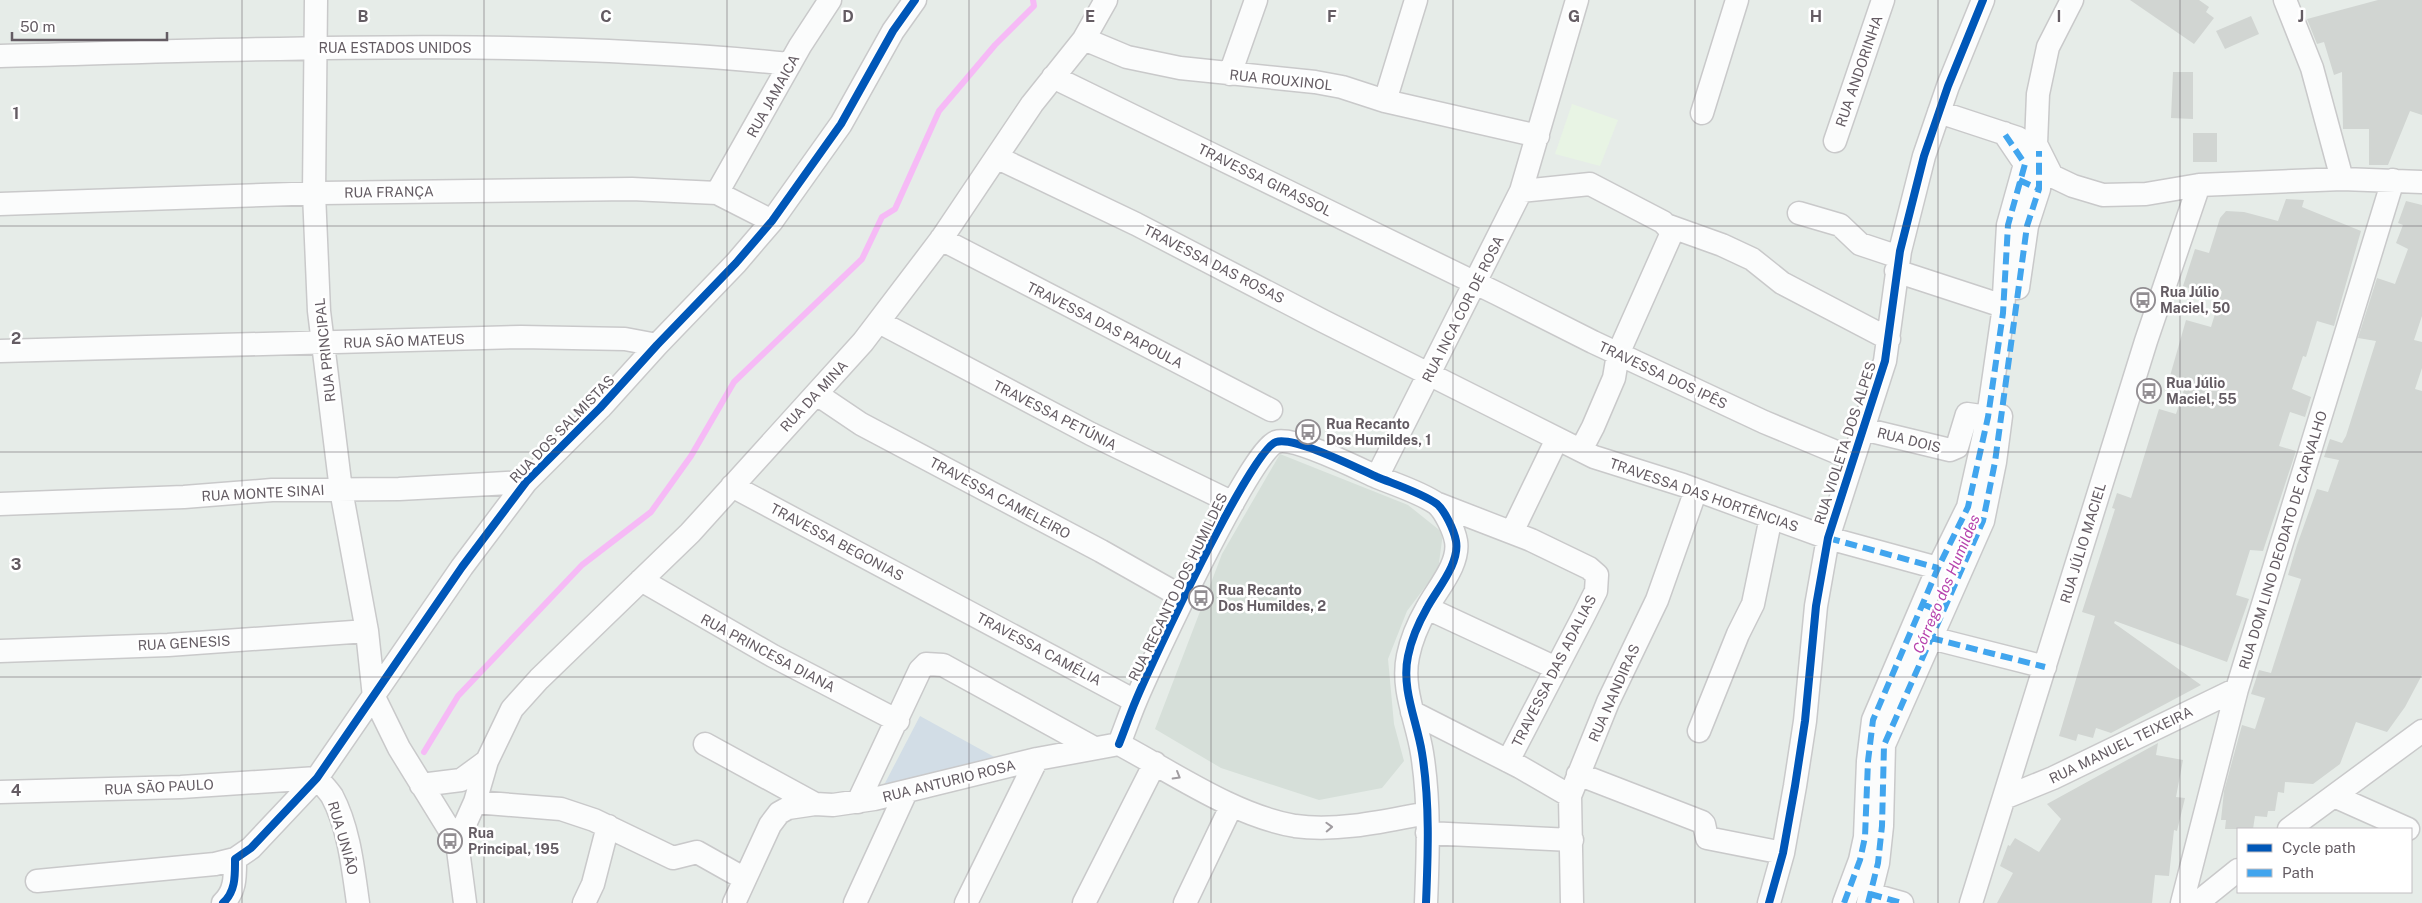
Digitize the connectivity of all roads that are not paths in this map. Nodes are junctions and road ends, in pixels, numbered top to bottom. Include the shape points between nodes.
1 (316, 0) edge
2 (830, 0) edge
3 (915, 0) edge
4 (1106, 0) edge
5 (1256, 0) edge
6 (1416, 0) edge
7 (1577, 0) edge
8 (1737, 0) edge
9 (1883, 0) edge
10 (1983, 0) edge
11 (2072, 0) edge
12 (2285, 0) edge
13 (1084, 39) junction
14 (315, 48) junction
15 (0, 56) edge
16 (790, 64) junction
17 (1230, 74) junction
18 (1053, 77) junction
19 (1385, 102) junction
20 (1939, 112) junction
21 (1702, 113) dead end
22 (2004, 134) junction
23 (1538, 136) junction
24 (1835, 141) dead end
25 (2037, 148) junction
26 (998, 158) junction
27 (2342, 179) junction
28 (2393, 180) junction
29 (2422, 182) edge
30 (2199, 185) junction
31 (2031, 186) junction
32 (1521, 191) junction
33 (314, 193) junction
34 (717, 193) junction
35 (0, 204) edge
36 (1798, 213) dead end
37 (772, 221) junction
38 (2017, 226) junction
39 (1670, 232) junction
40 (940, 239) junction
41 (1898, 264) junction
42 (1476, 283) junction
43 (2003, 306) junction
44 (879, 322) junction
45 (1890, 339) junction
46 (324, 344) junction
47 (657, 345) junction
48 (0, 351) edge
49 (1618, 354) junction
50 (1430, 374) junction
51 (818, 395) junction
52 (1271, 410) dead end
53 (1992, 428) junction
54 (1864, 429) junction
55 (1557, 439) junction
56 (1581, 450) junction
57 (1853, 459) junction
58 (1377, 477) junction
59 (526, 482) junction
60 (732, 486) junction
61 (341, 490) junction
62 (1696, 490) junction
63 (1233, 503) junction
64 (0, 504) edge
65 (1438, 504) junction
66 (1770, 517) junction
67 (1512, 532) junction
68 (1828, 538) junction
69 (1938, 568) junction
70 (641, 580) junction
71 (942, 597) joint
72 (1184, 598) junction
73 (1427, 608) junction
74 (1932, 608) junction
75 (367, 631) junction
76 (1931, 638) junction
77 (0, 651) edge
78 (2045, 667) junction
79 (1556, 668) junction
80 (2237, 689) junction
81 (374, 698) junction
82 (1135, 701) junction
83 (1412, 712) junction
84 (898, 721) junction
85 (1699, 731) dead end
86 (2422, 731) edge
87 (705, 744) dead end
88 (1119, 744) junction
89 (1094, 748) junction
90 (1037, 759) junction
91 (487, 761) junction
92 (1508, 761) junction
93 (1155, 763) junction
94 (1578, 774) junction
95 (317, 778) junction
96 (421, 785) junction
97 (0, 792) edge
98 (906, 792) junction
99 (1570, 796) junction
100 (2334, 796) junction
101 (2004, 798) junction
102 (475, 802) junction
103 (858, 802) junction
104 (1874, 803) junction
105 (815, 804) junction
106 (1228, 812) dead end
107 (1427, 823) junction
108 (608, 826) junction
109 (2290, 828) edge
110 (2406, 828) edge
111 (455, 839) junction
112 (1572, 840) junction
113 (1783, 853) junction
114 (235, 858) junction
115 (2237, 871) edge
116 (746, 879) junction
117 (37, 881) dead end
118 (1869, 899) edge
119 (223, 903) edge
120 (358, 903) edge
121 (464, 903) edge
122 (584, 903) edge
123 (734, 903) edge
124 (855, 903) edge
125 (966, 903) edge
126 (1084, 903) edge
127 (1185, 903) edge
128 (1426, 903) edge
129 (1572, 903) edge
130 (1769, 903) edge
131 (1844, 903) edge
132 (1902, 903) edge
133 (1971, 903) edge
134 (2182, 903) edge
135 (2197, 903) edge

1 - 14 street, RUA PRINCIPAL
2 - 16 street, RUA JAMAICA
3 - 37 street, RUA DOS SALMISTAS via 841,124
4 - 13 street, RUA DA MINA
5 - 17 street
6 - 19 street
7 - 23 street, RUA INCA COR DE ROSA
8 - 21 street
9 - 24 street, RUA ANDORINHA
10 - 20 street, RUA VIOLETA DOS ALPES
11 - 25 street via 2048,47 2038,94
12 - 27 street via 2312,68
13 - 17 street, RUA ROUXINOL via 1127,57
13 - 18 street, RUA DA MINA
14 - 15 street, RUA ESTADOS UNIDOS
14 - 16 street, RUA ESTADOS UNIDOS via 647,53
14 - 33 street, RUA PRINCIPAL
16 - 34 street, RUA JAMAICA
17 - 19 street, RUA ROUXINOL via 1315,82 1342,87
18 - 26 street, RUA DA MINA
18 - 42 street, TRAVESSA GIRASSOL
19 - 23 street, RUA ROUXINOL
20 - 22 street
20 - 41 street, RUA VIOLETA DOS ALPES via 1910,204
22 - 25 street
22 - 31 street via 2025,164
23 - 32 street, RUA INCA COR DE ROSA
25 - 30 street via 2052,176 2103,195 2146,194
25 - 31 street
26 - 40 street, RUA DA MINA
26 - 50 street, TRAVESSA DAS ROSAS via 1136,224
27 - 28 street
27 - 30 street
28 - 29 street
28 - 80 street, RUA DOM LINO DEODATO DE CARVALHO
30 - 78 street, RUA JÚLIO MACIEL via 2146,341
31 - 38 street
32 - 39 street via 1590,184
32 - 42 street, RUA INCA COR DE ROSA
33 - 34 street, RUA FRANÇA via 598,189
33 - 35 street, RUA FRANÇA
33 - 46 street, RUA PRINCIPAL via 319,311
34 - 37 street, RUA FRANÇA
36 - 41 street via 1840,225 1860,244
37 - 47 street, RUA DOS SALMISTAS
38 - 43 street
38 - 53 street
39 - 45 street via 1722,245 1752,259 1782,283
39 - 49 street
40 - 44 street, RUA DA MINA
40 - 52 street, TRAVESSA DAS PAPOULA
41 - 43 street
41 - 45 street, RUA VIOLETA DOS ALPES
42 - 49 street, TRAVESSA DOS IPÊS
42 - 50 street, RUA INCA COR DE ROSA
43 - 53 street
44 - 51 street, RUA DA MINA
44 - 63 street, TRAVESSA PETÚNIA via 1092,434
45 - 54 street, RUA VIOLETA DOS ALPES
46 - 47 street, RUA SÃO MATEUS via 521,337 625,339
46 - 48 street, RUA SÃO MATEUS
46 - 61 street, RUA PRINCIPAL
47 - 59 street, RUA DOS SALMISTAS
49 - 56 street via 1614,378
49 - 57 street, TRAVESSA DOS IPÊS
50 - 55 street, TRAVESSA DAS HORTÊNCIAS
50 - 58 street, RUA INCA COR DE ROSA
51 - 60 street, RUA DA MINA
51 - 72 street, TRAVESSA CAMELEIRO via 861,424
53 - 54 street, RUA DOIS via 1966,414 1957,447 1950,450
53 - 69 street via 1968,507
53 - 74 street via 1983,521
54 - 57 street, RUA VIOLETA DOS ALPES
55 - 56 street, TRAVESSA DAS HORTÊNCIAS
55 - 67 street
56 - 62 street, TRAVESSA DAS HORTÊNCIAS
57 - 68 street, RUA VIOLETA DOS ALPES
58 - 63 street, RUA RECANTO DOS HUMILDES via 1314,449 1278,441 1270,444 1261,455
58 - 65 street, RUA RECANTO DOS HUMILDES
59 - 61 street, RUA MONTE SINAI
59 - 81 street, RUA DOS SALMISTAS via 462,567
60 - 70 street, RUA DA MINA via 690,533
60 - 71 street, TRAVESSA BEGONIAS
61 - 64 street, RUA MONTE SINAI via 272,490
61 - 75 street, RUA PRINCIPAL
62 - 66 street, TRAVESSA DAS HORTÊNCIAS
62 - 94 street, RUA NANDIRAS via 1658,600 1608,702
63 - 72 street, RUA RECANTO DOS HUMILDES
65 - 67 street, TRAVESSA DAS ADALIAS
65 - 73 street via 1452,528 1456,551
66 - 68 street, TRAVESSA DAS HORTÊNCIAS
66 - 85 street via 1753,604
67 - 79 street, TRAVESSA DAS ADALIAS via 1589,568 1597,575 1596,591
68 - 69 street, TRAVESSA DAS HORTÊNCIAS
68 - 113 street, RUA VIOLETA DOS ALPES via 1816,606 1805,721
69 - 74 street
70 - 84 street, RUA PRINCESA DIANA via 764,652
70 - 91 street, RUA DA MINA via 512,709
71 - 82 street, TRAVESSA CAMÉLIA
72 - 82 street, RUA RECANTO DOS HUMILDES
73 - 79 street
73 - 83 street via 1408,656 1406,684
74 - 76 street
74 - 104 street via 1873,720
75 - 77 street, RUA GENESIS via 186,644
75 - 81 street, RUA PRINCIPAL
76 - 78 street
76 - 104 street via 1884,745
78 - 101 street, RUA JÚLIO MACIEL
79 - 92 street, TRAVESSA DAS ADALIAS
80 - 101 street, RUA MANUEL TEIXEIRA via 2070,770
80 - 134 street, RUA DOM LINO DEODATO DE CARVALHO
81 - 95 street, RUA DOS SALMISTAS
81 - 96 street
82 - 88 street, RUA RECANTO DOS HUMILDES
83 - 92 street
83 - 107 street via 1422,752
84 - 89 street via 920,670 926,664 943,664
84 - 103 street
86 - 100 street
87 - 105 street
88 - 89 street, RUA ANTURIO ROSA
88 - 93 street
89 - 90 street, RUA ANTURIO ROSA
90 - 98 street, RUA ANTURIO ROSA
90 - 125 street
91 - 96 street, RUA DA MINA via 461,780
91 - 102 street, RUA DA MINA
92 - 99 street
93 -> 107 street via 1232,805 1295,826
93 - 126 street
94 - 99 street, RUA NANDIRAS
94 - 113 street via 1702,822 1707,838
95 - 97 street, RUA SÃO PAULO via 182,787
95 - 114 street, RUA DOS SALMISTAS via 251,848
95 - 120 street, RUA UNIÃO via 332,796 341,821 352,860
96 - 111 street
98 - 103 street, RUA ANTURIO ROSA
98 - 124 street
99 - 112 street, RUA NANDIRAS
100 - 109 street
100 - 110 street
101 - 133 street, RUA JÚLIO MACIEL
102 - 108 street via 560,809
102 - 111 street, RUA DA MINA
103 - 105 street, RUA ANTURIO ROSA
104 - 118 street via 1878,863
104 - 131 street via 1860,860
105 - 116 street, RUA ANTURIO ROSA via 788,808 779,813 770,825
106 - 127 street
107 - 112 street
107 - 128 street
108 - 116 street via 672,858 697,852
108 - 122 street via 593,884
111 - 121 street
112 - 129 street, RUA NANDIRAS
113 - 130 street, RUA VIOLETA DOS ALPES
114 - 117 street via 215,864
114 - 119 street via 235,881 231,894
115 - 135 street
116 - 123 street
118 - 132 street

